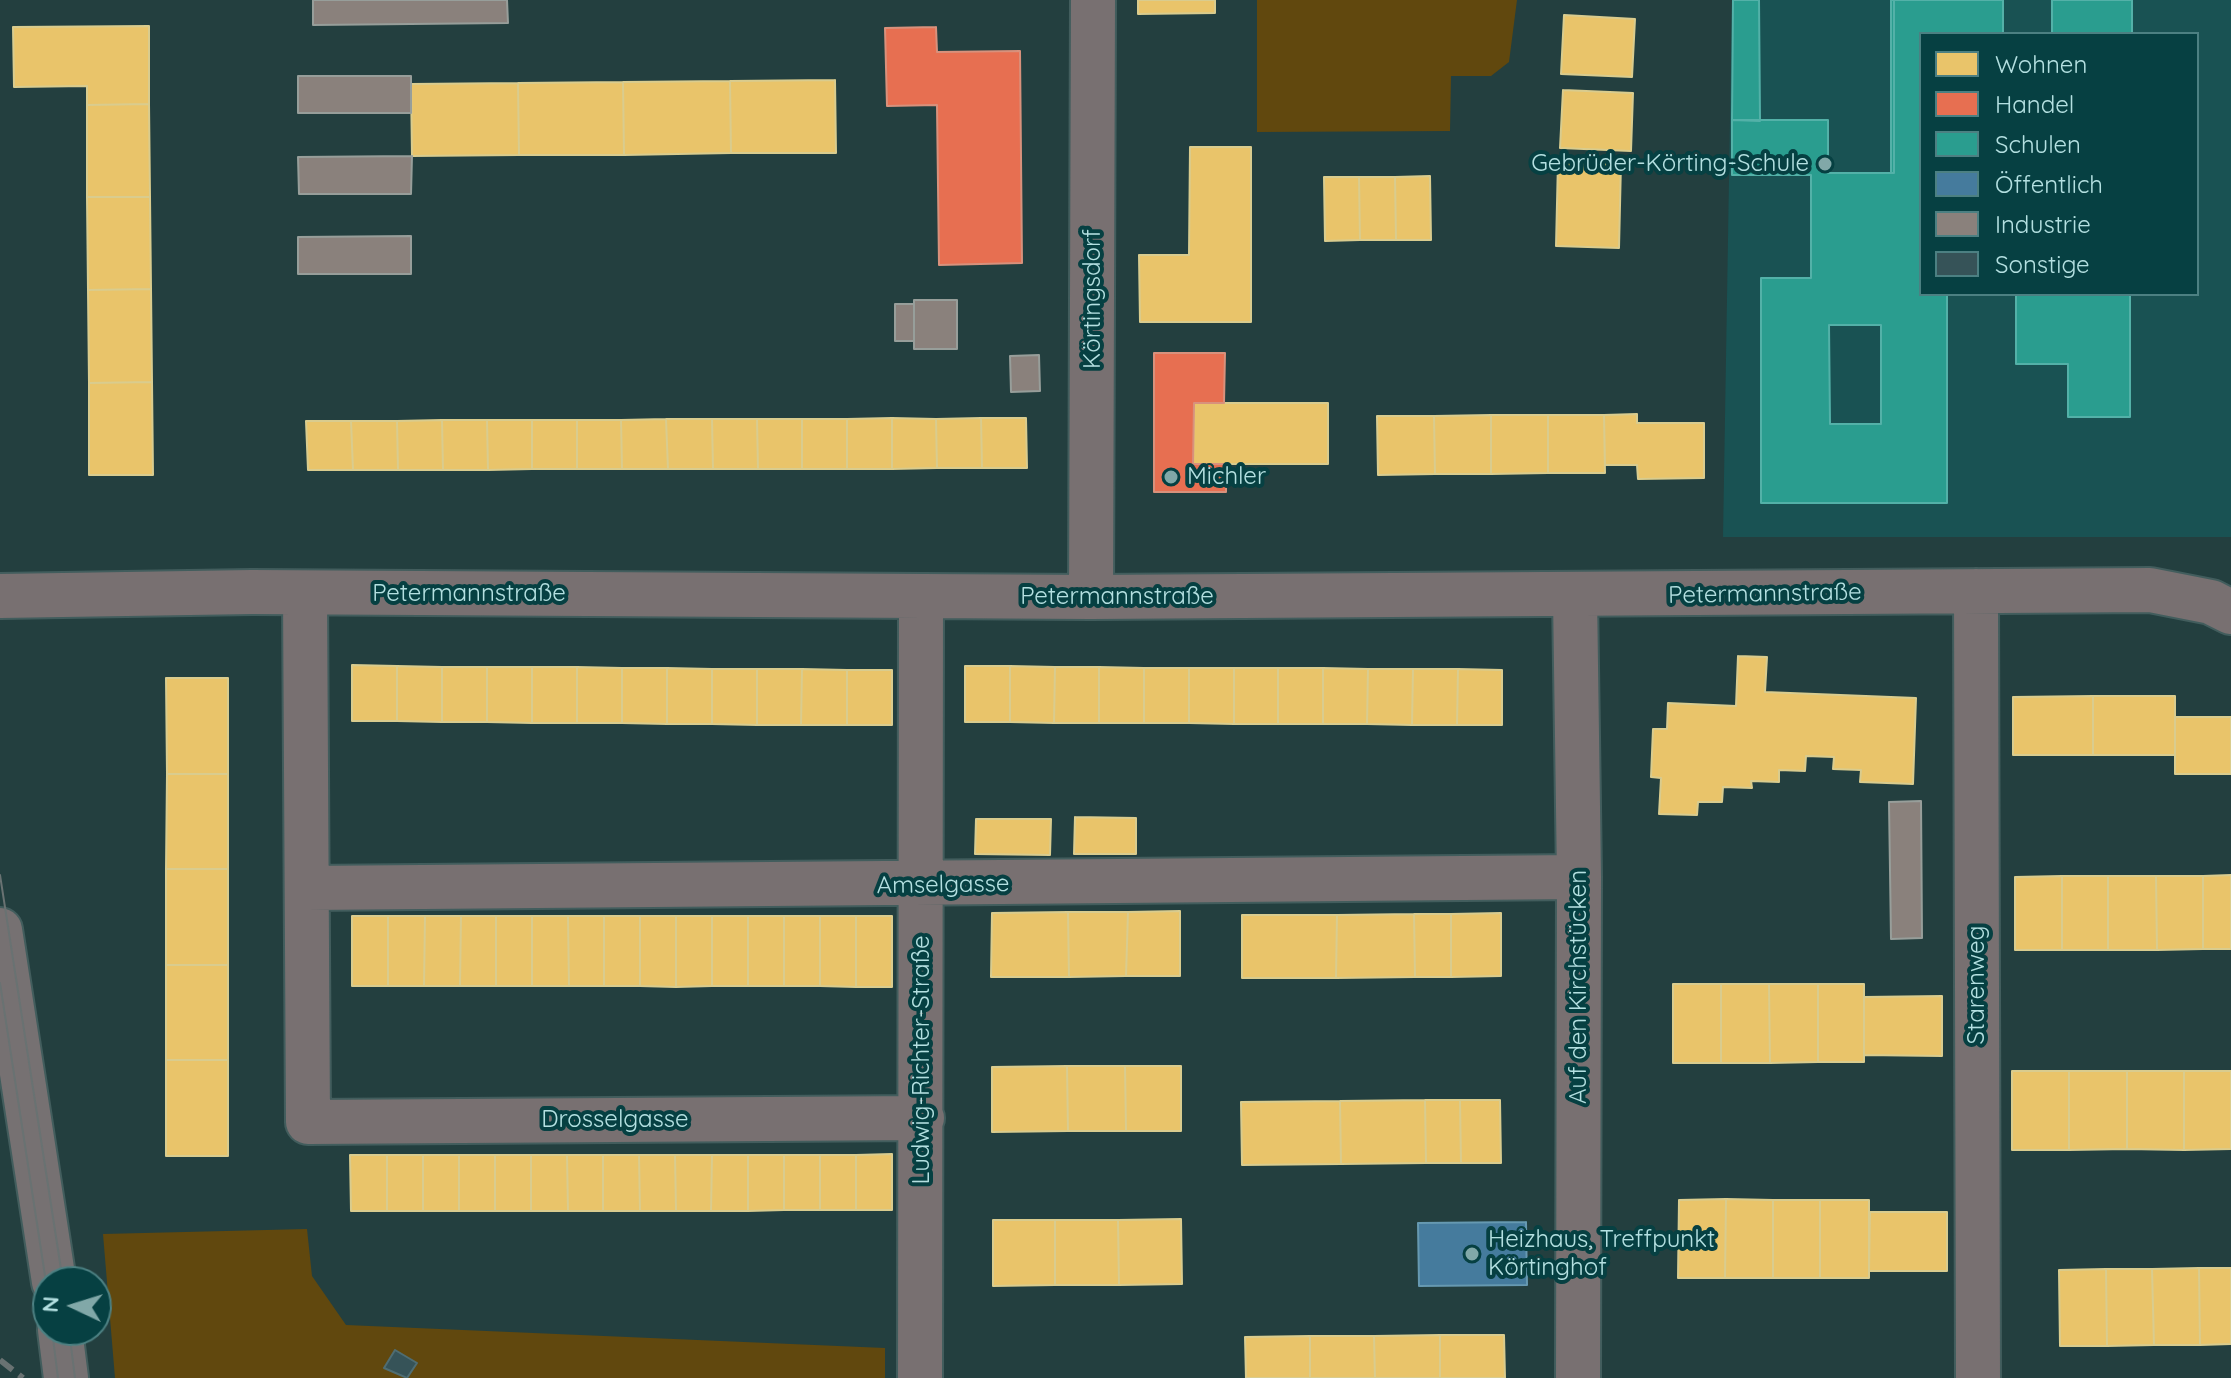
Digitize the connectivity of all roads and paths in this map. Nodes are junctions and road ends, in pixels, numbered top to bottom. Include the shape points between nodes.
1 (1093, 0) edge
2 (1976, 591) junction
3 (305, 593) junction
4 (1575, 595) junction
5 (0, 596) edge
6 (921, 597) junction
7 (1091, 597) junction
8 (2231, 612) edge
9 (1579, 877) junction
10 (923, 885) junction
11 (307, 888) junction
12 (0, 930) edge
13 (922, 1118) junction
14 (52, 1266) edge
15 (62, 1346) edge
16 (66, 1378) edge
17 (920, 1378) edge
18 (1578, 1378) edge
19 (1978, 1378) edge

1 - 7 street, Körtingsdorf
2 - 4 street, Petermannstraße
2 - 8 street, Petermannstraße via 2150,590 2211,602
2 - 19 street, Starenweg
3 - 5 street, Petermannstraße
3 - 6 street, Petermannstraße
3 - 11 street
4 - 7 street, Petermannstraße
4 - 9 street, Auf den Kirchstücken
6 - 7 street, Petermannstraße
6 - 10 street, Ludwig-Richter-Straße
9 - 10 street, Amselgasse
9 - 18 street, Auf den Kirchstücken
10 - 11 street, Amselgasse
10 - 13 street, Ludwig-Richter-Straße
11 - 13 street, Drosselgasse via 308,1122
12 - 14 street
13 - 17 street, Ludwig-Richter-Straße
15 - 16 street

